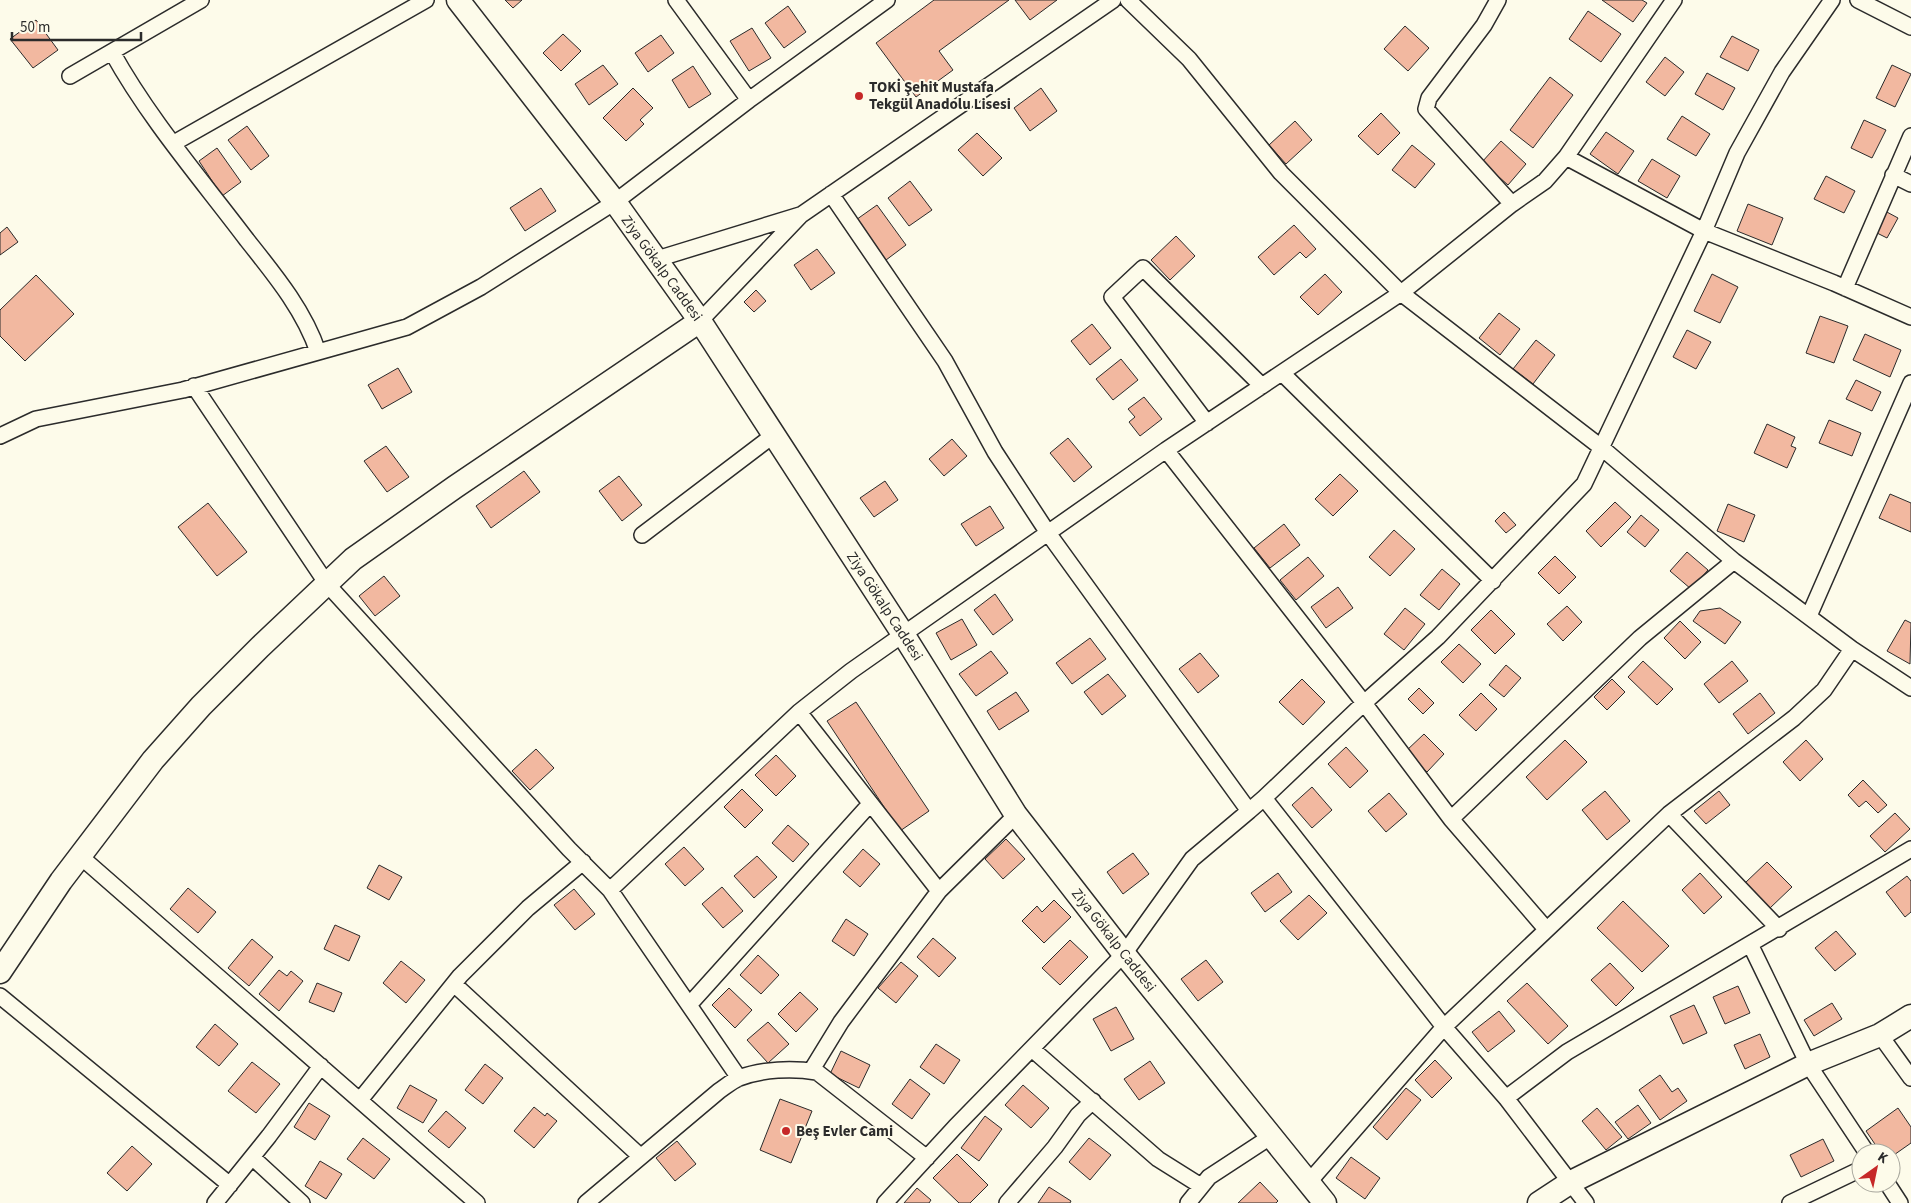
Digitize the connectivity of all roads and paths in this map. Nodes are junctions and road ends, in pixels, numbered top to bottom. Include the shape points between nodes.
1 (201, 0) edge
2 (426, 0) edge
3 (458, 0) edge
4 (676, 0) edge
5 (887, 0) edge
6 (1113, 0) edge
7 (1128, 0) edge
8 (1498, 0) edge
9 (1674, 0) edge
10 (1832, 0) edge
11 (1858, 0) edge
12 (1911, 27) edge
13 (112, 52) junction
14 (70, 76) dead end
15 (749, 100) junction
16 (1911, 136) edge
17 (174, 143) junction
18 (1566, 158) junction
19 (1893, 176) junction
20 (1911, 184) edge
21 (831, 194) junction
22 (615, 202) junction
23 (1512, 204) junction
24 (802, 215) junction
25 (1704, 231) junction
26 (657, 259) junction
27 (1845, 288) junction
28 (1401, 293) junction
29 (1911, 317) edge
30 (700, 321) junction
31 (318, 352) junction
32 (1282, 373) junction
33 (1911, 383) edge
34 (194, 386) junction
35 (1262, 386) junction
36 (1207, 422) junction
37 (775, 434) junction
38 (0, 436) edge
39 (1602, 448) junction
40 (1166, 450) junction
41 (1048, 533) junction
42 (642, 535) dead end
43 (1734, 561) junction
44 (1493, 581) junction
45 (327, 584) junction
46 (1809, 616) junction
47 (903, 634) junction
48 (1852, 650) junction
49 (1911, 688) edge
50 (1364, 703) junction
51 (799, 712) junction
52 (1264, 798) junction
53 (870, 804) junction
54 (1249, 811) junction
55 (1669, 814) junction
56 (1016, 815) junction
57 (1451, 819) junction
58 (1911, 849) edge
59 (80, 856) junction
60 (583, 862) junction
61 (610, 890) junction
62 (939, 891) junction
63 (1546, 929) junction
64 (1779, 929) junction
65 (1750, 944) junction
66 (1124, 954) junction
67 (0, 972) edge
68 (454, 984) junction
69 (0, 996) edge
70 (689, 1005) junction
71 (1911, 1016) edge
72 (1444, 1027) junction
73 (1880, 1035) junction
74 (1032, 1049) junction
75 (1808, 1064) junction
76 (321, 1066) junction
77 (811, 1071) junction
78 (738, 1078) junction
79 (1911, 1078) edge
80 (1506, 1098) junction
81 (360, 1100) junction
82 (1093, 1101) junction
83 (1270, 1137) junction
84 (1860, 1143) edge
85 (640, 1156) junction
86 (252, 1158) junction
87 (927, 1158) junction
88 (1851, 1173) edge
89 (1571, 1182) junction
90 (1308, 1183) junction
91 (230, 1185) junction
92 (1201, 1186) junction
93 (215, 1203) edge
94 (302, 1203) edge
95 (477, 1203) edge
96 (586, 1203) edge
97 (885, 1203) edge
98 (1007, 1203) edge
99 (1188, 1203) edge
100 (1325, 1203) edge
101 (1539, 1203) edge
102 (1586, 1203) edge
103 (1790, 1203) edge

1 - 13 street
2 - 17 street
3 - 22 street, Ziya Gökalp Caddesi
4 - 15 street
5 - 15 street
6 - 21 street
7 - 28 street via 1190,59 1292,185
8 - 23 street via 1484,25 1429,98 1426,109
9 - 18 street
10 - 25 street via 1782,72 1737,152
11 - 12 street
13 - 14 street
13 - 17 street via 133,90
15 - 22 street
16 - 19 street
17 - 31 street via 281,284 304,320
18 - 23 street via 1545,181
18 - 25 street
19 - 20 street
19 - 27 street
21 - 24 street
21 - 41 street via 944,361 995,452
22 - 26 street, Ziya Gökalp Caddesi
22 - 31 street via 481,287 407,327
23 - 28 street
24 - 26 street
24 - 30 street
25 - 27 street
25 - 39 street
26 - 30 street, Ziya Gökalp Caddesi
27 - 29 street
28 - 32 street
28 - 39 street
30 - 37 street, Ziya Gökalp Caddesi
30 - 45 street via 456,486 353,559
31 - 34 street
32 - 35 street
32 - 44 street
33 - 46 street
34 - 38 street via 36,419
34 - 45 street
35 - 36 street
35 - 36 street via 1143,268 1112,297
36 - 40 street
37 - 42 street
37 - 47 street, Ziya Gökalp Caddesi
39 - 43 street
39 - 44 street via 1584,484
40 - 41 street
40 - 50 street
41 - 47 street
41 - 54 street
43 - 46 street
43 - 57 street via 1640,638
44 - 50 street via 1438,637
45 - 59 street via 201,706 153,760
45 - 60 street
46 - 48 street
47 - 51 street
47 - 56 street, Ziya Gökalp Caddesi
48 - 49 street
48 - 55 street via 1824,690 1794,718
50 - 52 street
50 - 57 street
51 - 53 street
51 - 61 street
52 - 54 street
52 - 72 street
53 - 62 street
53 - 70 street
54 - 66 street via 1192,859
55 - 63 street
55 - 64 street
56 - 62 street
56 - 66 street, Ziya Gökalp Caddesi
57 - 63 street
58 - 64 street
59 - 67 street
59 - 76 street
60 - 61 street
60 - 68 street via 528,908
61 - 70 street
62 - 77 street via 841,1022
63 - 72 street
64 - 65 street
65 - 75 street
65 - 80 street via 1567,1052
66 - 74 street
66 - 83 street, Ziya Gökalp Caddesi
68 - 81 street
68 - 85 street
69 - 91 street
70 - 78 street
71 - 73 street
72 - 80 street
72 - 90 street
73 - 75 street
73 - 79 street
74 - 82 street
74 - 87 street
75 - 84 street
75 - 89 street
76 - 81 street
76 - 86 street
77 - 78 street via 768,1072
77 - 87 street via 817,1072
78 - 85 street
80 - 89 street
81 - 95 street
82 - 92 street via 1158,1159
82 - 98 street
83 - 90 street, Ziya Gökalp Caddesi
83 - 92 street via 1209,1177
85 - 96 street
86 - 91 street
86 - 94 street
87 - 97 street
88 - 103 street
89 - 101 street
89 - 102 street
90 - 100 street, Ziya Gökalp Caddesi
91 - 93 street
92 - 99 street

